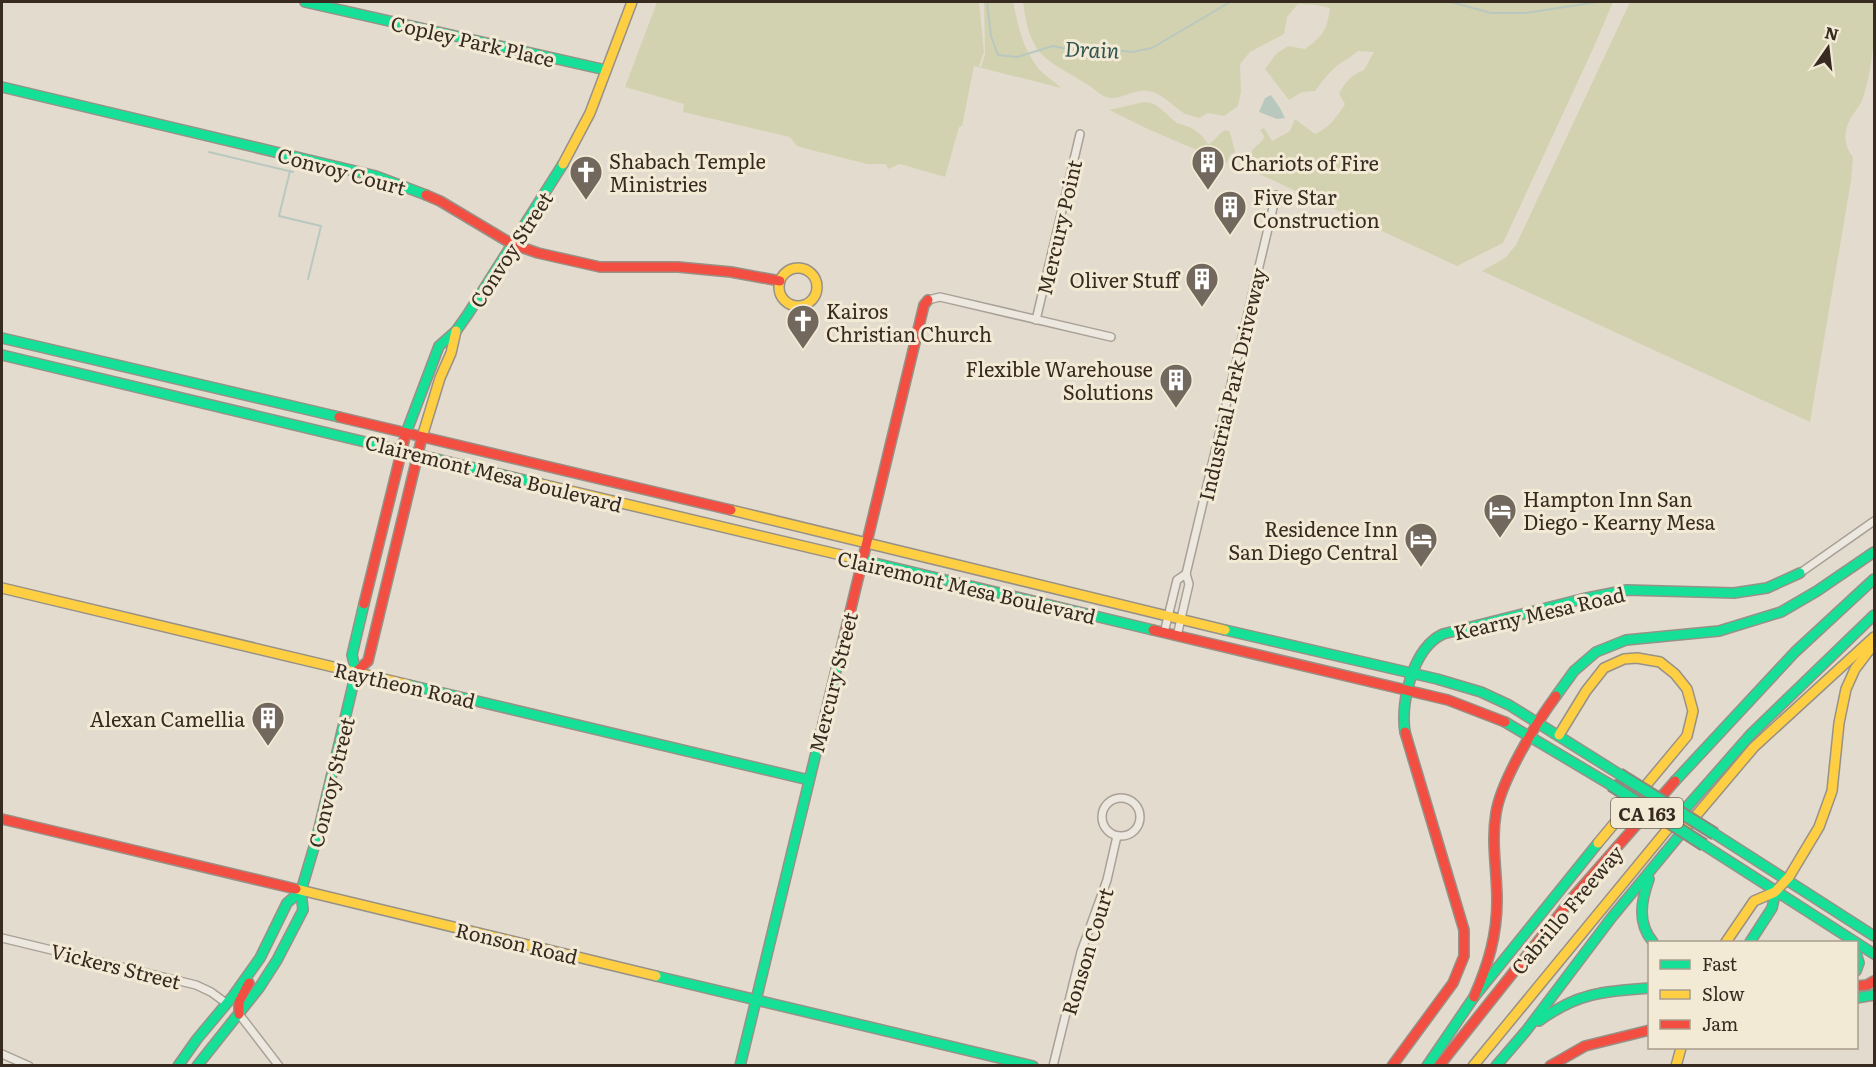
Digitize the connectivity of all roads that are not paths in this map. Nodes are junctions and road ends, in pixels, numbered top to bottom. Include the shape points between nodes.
1 (305, 2) edge
2 (632, 2) edge
3 (606, 70) junction
4 (2, 87) edge
5 (1080, 134) dead end
6 (1276, 195) dead end
7 (512, 244) junction
8 (780, 281) dead end
9 (928, 300) joint
10 (1036, 320) junction
11 (456, 331) junction
12 (1111, 337) dead end
13 (2, 338) edge
14 (2, 355) edge
15 (406, 433) junction
16 (422, 437) junction
17 (402, 450) junction
18 (418, 454) junction
19 (1875, 521) edge
20 (866, 543) junction
21 (1875, 552) edge
22 (862, 561) junction
23 (1800, 573) joint
24 (1186, 574) junction
25 (1875, 579) edge
26 (2, 588) edge
27 (1875, 615) edge
28 (1168, 617) junction
29 (1181, 620) junction
30 (1164, 633) junction
31 (1177, 636) junction
32 (1875, 636) edge
33 (1875, 644) edge
34 (356, 672) junction
35 (1413, 673) junction
36 (1409, 690) junction
37 (1539, 723) junction
38 (1559, 735) junction
39 (1531, 737) junction
40 (809, 780) junction
41 (2, 819) edge
42 (1117, 836) junction
43 (1654, 867) junction
44 (1786, 879) junction
45 (301, 891) junction
46 (1776, 891) junction
47 (1842, 933) junction
48 (1875, 936) edge
49 (2, 938) edge
50 (1652, 941) edge
51 (1727, 941) edge
52 (1751, 941) edge
53 (1849, 941) edge
54 (1855, 941) edge
55 (1858, 943) edge
56 (1875, 954) edge
57 (260, 958) junction
58 (1875, 981) edge
59 (1858, 986) edge
60 (1648, 988) edge
61 (1875, 995) edge
62 (1473, 997) junction
63 (1858, 998) edge
64 (757, 1000) junction
65 (226, 1003) junction
66 (239, 1014) junction
67 (1648, 1030) edge
68 (1526, 1031) junction
69 (1680, 1049) edge
70 (2, 1054) edge
71 (199, 1063) edge
72 (29, 1065) edge
73 (178, 1065) edge
74 (279, 1065) edge
75 (740, 1065) edge
76 (1033, 1065) edge
77 (1053, 1065) edge
78 (1392, 1065) edge
79 (1427, 1065) edge
80 (1439, 1065) edge
81 (1473, 1065) edge
82 (1496, 1065) edge
83 (1550, 1065) edge
84 (1676, 1065) edge

1 - 3 main road, Copley Park Place
2 - 3 main road, Convoy Street
3 - 7 main road, Convoy Street via 570,154
4 - 7 main road, Convoy Court via 376,176 438,200
5 - 10 street, Mercury Point
6 - 24 street, Industrial Park Driveway
7 - 8 main road, Convoy Court via 600,267 678,267
7 - 11 main road, Convoy Street
9 - 10 street via 940,297
9 - 20 main road, Mercury Street
10 - 12 street
11 - 15 main road, Convoy Street via 439,346
11 - 16 main road, Convoy Street
13 - 15 main road, Clairemont Mesa Boulevard
14 - 17 main road, Clairemont Mesa Boulevard
15 - 16 main road, Clairemont Mesa Boulevard
15 - 17 main road, Convoy Street
16 - 18 main road, Convoy Street
16 - 20 main road, Clairemont Mesa Boulevard
17 - 18 main road, Clairemont Mesa Boulevard
17 - 34 main road, Convoy Street via 352,655
18 - 22 main road, Clairemont Mesa Boulevard
18 - 34 main road, Convoy Street via 368,661
19 - 23 street, Kearny Mesa Road
20 - 22 main road, Mercury Street
20 - 28 main road, Clairemont Mesa Boulevard
21 - 37 main road via 1781,612 1719,631 1626,640 1596,652 1574,671
22 - 30 main road, Clairemont Mesa Boulevard
22 - 40 main road, Mercury Street
23 - 35 main road, Kearny Mesa Road via 1767,588 1734,593 1627,590 1449,632 1433,639
24 - 28 street, Industrial Park Driveway via 1178,580
24 - 29 street, Industrial Park Driveway via 1189,584
25 - 80 main road, Cabrillo Freeway / CA 163 via 1795,652 1693,761 1574,896
26 - 34 main road, Raytheon Road
27 - 81 main road, Cabrillo Freeway / CA 163 via 1737,750 1612,893
28 - 29 main road, Clairemont Mesa Boulevard
28 - 30 street, Industrial Park Driveway
29 - 31 street, Industrial Park Driveway
29 - 35 main road, Clairemont Mesa Boulevard
30 - 31 main road, Clairemont Mesa Boulevard
31 - 36 main road, Clairemont Mesa Boulevard
32 - 43 main road via 1754,747
33 - 44 main road via 1853,673 1842,702 1834,788 1828,809 1819,831
34 - 40 main road, Raytheon Road
34 - 45 main road, Convoy Street
35 - 36 main road, Kearny Mesa Road
35 - 37 main road, Clairemont Mesa Boulevard via 1481,692
36 - 39 main road, Clairemont Mesa Boulevard via 1491,715
36 - 78 main road, Kearny Mesa Road via 1404,729 1464,930 1464,956 1453,983
37 - 38 main road, Clairemont Mesa Boulevard
37 - 39 main road
38 - 44 main road, Clairemont Mesa Boulevard, bridge
38 - 62 main road via 1604,668 1624,659 1660,662 1676,674 1687,689 1693,711 1687,736
39 - 46 main road, Clairemont Mesa Boulevard, bridge
39 - 62 main road via 1496,812 1495,937
40 - 64 main road, Mercury Street
41 - 45 main road, Ronson Road
42 - 42 street via 1131,834 1140,824 1137,806 1126,798 1112,800 1102,815 1106,828
42 - 77 street, Ronson Court via 1107,880 1081,952
43 - 50 main road via 1641,910
43 - 68 main road
44 - 46 main road
44 - 48 main road, Clairemont Mesa Boulevard
45 - 57 main road, Convoy Street via 287,903
45 - 64 main road, Ronson Road
45 - 66 main road, Convoy Street via 303,910 269,973
46 - 47 main road, Clairemont Mesa Boulevard
46 - 51 main road via 1755,899
46 - 52 main road via 1772,908
47 - 53 main road
47 - 54 main road, Clairemont Mesa Boulevard
49 - 65 street, Vickers Street via 196,985
55 - 56 main road, Clairemont Mesa Boulevard
57 - 65 main road, Convoy Street
57 - 66 main road via 239,1002
58 - 59 main road
60 - 68 main road via 1592,993 1565,1003
61 - 63 main road
62 - 79 main road
64 - 75 main road, Mercury Street
64 - 76 main road, Ronson Road
65 - 71 main road via 227,1016 201,1050
65 - 73 main road, Convoy Street
66 - 71 main road, Convoy Street
66 - 74 street
67 - 83 main road via 1585,1046
68 - 82 main road
69 - 84 main road
70 - 72 street

